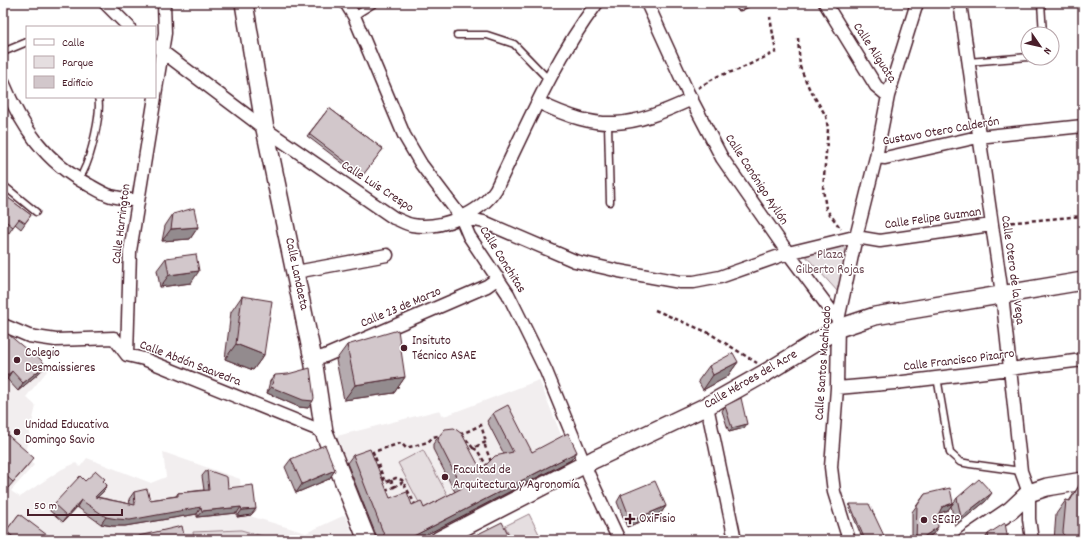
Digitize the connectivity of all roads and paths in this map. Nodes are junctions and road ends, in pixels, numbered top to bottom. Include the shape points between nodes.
1 (105, 3) edge
2 (164, 3) edge
3 (244, 3) edge
4 (346, 3) edge
5 (375, 3) edge
6 (597, 3) edge
7 (647, 3) edge
8 (748, 3) edge
9 (825, 3) edge
10 (917, 3) edge
11 (960, 3) edge
12 (1040, 3) edge
13 (740, 7) dead end
14 (354, 16) junction
15 (770, 17) dead end
16 (127, 26) edge
17 (1043, 26) edge
18 (457, 35) dead end
19 (798, 38) dead end
20 (26, 42) edge
21 (158, 48) edge
22 (3, 52) edge
23 (1020, 58) edge
24 (968, 62) junction
25 (548, 79) junction
26 (156, 80) edge
27 (3, 82) edge
28 (690, 96) junction
29 (888, 96) junction
30 (98, 98) edge
31 (155, 98) edge
32 (538, 102) junction
33 (608, 124) junction
34 (1083, 126) edge
35 (265, 129) junction
36 (978, 137) junction
37 (876, 157) junction
38 (83, 172) dead end
39 (3, 185) edge
40 (138, 202) junction
41 (610, 202) dead end
42 (36, 212) dead end
43 (1083, 216) edge
44 (461, 217) junction
45 (992, 224) junction
46 (853, 238) junction
47 (788, 253) junction
48 (387, 255) dead end
49 (296, 272) junction
50 (498, 278) junction
51 (1083, 281) edge
52 (1002, 294) junction
53 (655, 310) dead end
54 (839, 324) junction
55 (3, 325) edge
56 (128, 355) junction
57 (313, 359) junction
58 (1083, 360) edge
59 (1011, 369) junction
60 (768, 372) junction
61 (937, 377) junction
62 (837, 388) junction
63 (707, 406) junction
64 (454, 431) edge
65 (324, 432) junction
66 (447, 433) edge
67 (462, 434) junction
68 (486, 442) junction
69 (473, 448) junction
70 (585, 464) junction
71 (1021, 471) junction
72 (391, 480) junction
73 (1083, 481) edge
74 (403, 482) junction
75 (394, 487) junction
76 (383, 492) edge
77 (1029, 493) junction
78 (417, 508) edge
79 (367, 540) edge
80 (440, 540) edge
81 (619, 540) edge
82 (735, 540) edge
83 (849, 540) edge
84 (967, 540) edge
85 (1032, 540) edge

1 - 16 street
2 - 21 street, Calle Harrington via 165,33
3 - 35 main road, Calle Landaeta
4 - 14 street, Calle Conchitas
5 - 14 lane
6 - 25 street, Calle Luis Crespo via 583,21
7 - 28 street, Calle Canónigo Ayllón
8 - 13 lane
9 - 29 street, Calle Aliguata via 876,86
10 - 29 street, Calle Santos Machicado
11 - 24 street, Calle Otero de la Vega
12 - 17 lane
14 - 44 street, Calle Conchitas via 404,134 421,164
15 - 28 path via 776,52 738,70 718,76
18 - 25 lane via 487,35 514,44
19 - 46 path via 800,67 826,116 828,129 823,189 826,209 832,219
20 - 22 lane
21 - 26 street, Calle Harrington
21 - 35 street, Calle Luis Crespo
23 - 24 lane
24 - 36 street, Calle Otero de la Vega
25 - 32 street, Calle Luis Crespo
27 - 40 street via 28,132 55,162 77,179 110,196
28 - 33 street via 665,112 639,120
28 - 47 street, Calle Canónigo Ayllón via 722,158
29 - 37 street, Calle Santos Machicado
30 - 38 lane via 100,106 91,154
31 - 40 street, Calle Harrington
32 - 33 street via 562,114
32 - 44 street, Calle Luis Crespo via 489,200 475,211
33 - 41 lane
34 - 36 street, Gustavo Otero Calderón
35 - 44 street, Calle Luis Crespo via 394,218 411,225 431,226
35 - 49 main road, Calle Landaeta
36 - 37 street, Gustavo Otero Calderón via 886,158
36 - 45 street, Calle Otero de la Vega
37 - 46 street, Calle Santos Machicado
39 - 42 lane
40 - 56 street, Calle Harrington via 130,251
43 - 45 path, Calle Felipe Guzman
44 - 47 street, Calle Felipe Guzman via 484,222 575,261 619,272 680,282 720,277
44 - 50 street, Calle Conchitas via 469,236
45 - 46 street, Calle Felipe Guzman via 880,241
45 - 52 street, Calle Otero de la Vega
46 - 47 street, Calle Felipe Guzman
46 - 54 street, Calle Santos Machicado
47 - 54 street, Calle Canónigo Ayllón
48 - 49 street
49 - 57 main road, Calle Landaeta
50 - 57 street, Calle 23 de Marzo via 487,286
50 - 70 street, Calle Conchitas via 546,371
51 - 52 main road, Calle Héroes del Acre
52 - 54 main road, Calle Héroes del Acre
52 - 59 street, Calle Otero de la Vega
53 - 60 path via 709,333
54 - 60 main road, Calle Héroes del Acre
54 - 62 street, Calle Santos Machicado
55 - 56 street, Calle Abdón Saavedra via 29,336 56,340 114,338
56 - 65 street, Calle Abdón Saavedra
57 - 65 main road, Calle Landaeta
58 - 59 street, Calle Francisco Pizarro
59 - 61 street, Calle Francisco Pizarro
59 - 71 street, Calle Otero de la Vega
60 - 63 main road, Calle Héroes del Acre
61 - 62 street, Calle Francisco Pizarro
61 - 71 lane via 950,453 960,462
62 - 83 street, Calle Santos Machicado via 831,467 834,492
63 - 70 main road, Calle Héroes del Acre
63 - 82 street
64 - 67 path
65 - 79 main road, Calle Landaeta
66 - 72 path via 406,448 401,443 373,452 385,482
67 - 68 path via 481,425
67 - 69 path
68 - 69 path
68 - 69 path via 492,469
70 - 80 main road, Calle Héroes del Acre
70 - 81 street, Calle Conchitas
71 - 77 street, Calle Otero de la Vega
72 - 74 path via 396,478
72 - 75 path
73 - 77 main road
74 - 75 path
74 - 78 path
75 - 76 path
77 - 84 main road via 1010,510
77 - 85 street, Calle Otero de la Vega

